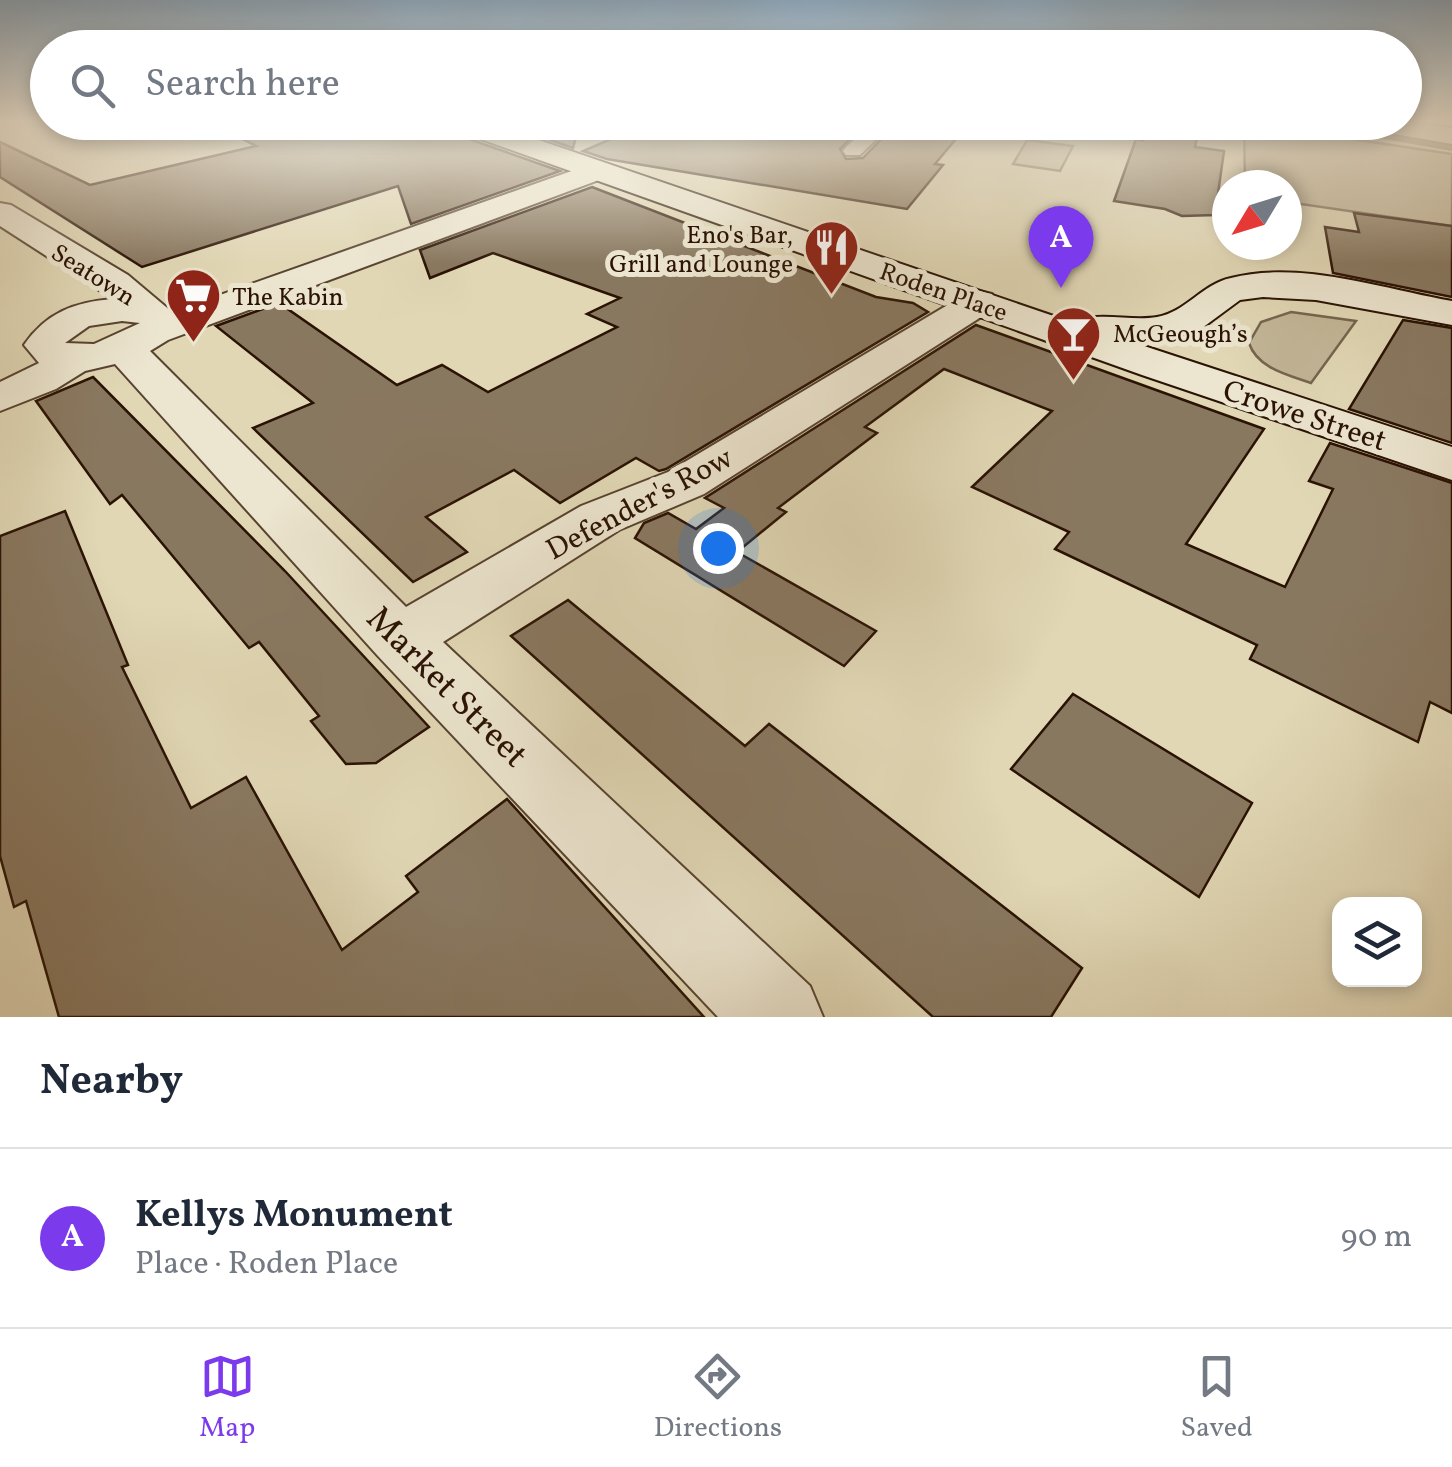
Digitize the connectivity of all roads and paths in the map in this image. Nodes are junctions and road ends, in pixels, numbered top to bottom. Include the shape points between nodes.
1 (593, 169) edge
2 (597, 171) junction
3 (0, 212) edge
4 (36, 238) junction
5 (979, 302) junction
6 (1452, 313) edge
7 (1194, 318) junction
8 (1047, 327) junction
9 (113, 336) junction
10 (1158, 366) joint
11 (0, 398) edge
12 (1285, 407) junction
13 (1452, 464) edge
14 (400, 638) junction
15 (778, 1017) edge

1 - 2 main road, Roden Place
2 - 5 main road, Roden Place
2 - 9 street
3 - 4 street, Seatown
4 - 9 street, Seatown
4 - 9 street, Seatown via 128,290
5 - 8 main road, Roden Place
5 - 14 street, Defender's Row via 686,483 600,518
6 - 7 main road via 1266,286 1222,292
7 - 8 main road via 1153,331
7 - 12 main road via 1221,360
8 - 10 main road, Roden Place
9 - 11 street
9 - 14 street, Market Street
10 - 12 main road, Crowe Street
12 - 13 main road, Crowe Street
14 - 15 street, Market Street

